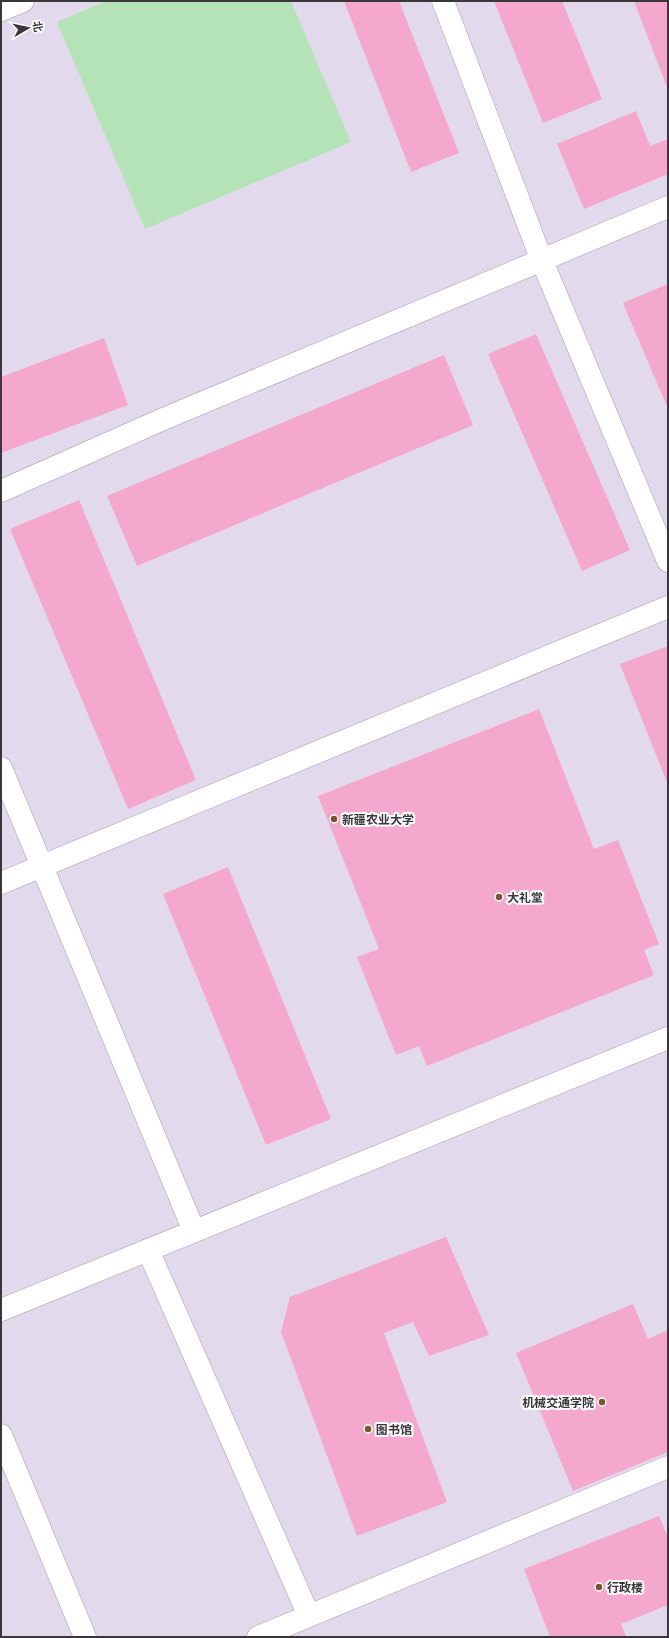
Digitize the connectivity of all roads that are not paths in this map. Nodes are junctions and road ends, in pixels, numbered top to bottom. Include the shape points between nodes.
1 (23, 1) edge
2 (443, 1) edge
3 (1, 10) edge
4 (668, 208) edge
5 (542, 261) junction
6 (1, 490) edge
7 (668, 562) edge
8 (668, 607) edge
9 (1, 768) edge
10 (42, 866) junction
11 (1, 883) edge
12 (668, 1038) edge
13 (194, 1231) junction
14 (148, 1250) junction
15 (1, 1310) edge
16 (1, 1435) edge
17 (668, 1467) edge
18 (308, 1616) junction
19 (84, 1637) edge
20 (258, 1637) edge

1 - 3 street
2 - 5 street
4 - 5 street
5 - 6 street
5 - 7 street
8 - 10 street
9 - 10 street
10 - 11 street
10 - 13 street
12 - 13 street
13 - 14 street
14 - 15 street
14 - 18 street
16 - 19 street
17 - 18 street
18 - 20 street

